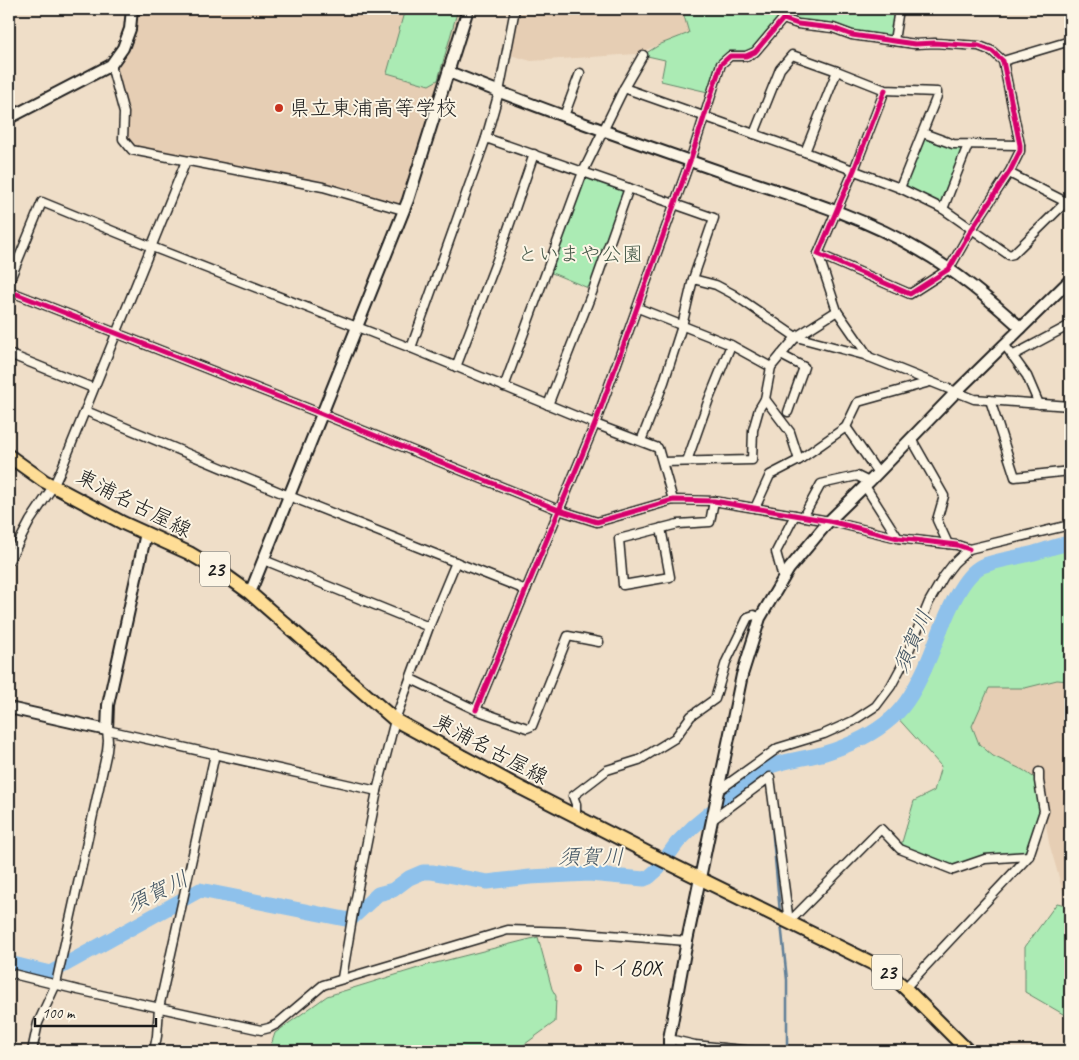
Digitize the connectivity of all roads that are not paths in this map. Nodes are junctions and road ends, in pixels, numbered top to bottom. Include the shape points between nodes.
1 (144, 9) edge
2 (468, 9) edge
3 (515, 9) edge
4 (899, 9) edge
5 (132, 10) edge
6 (894, 41) junction
7 (1070, 41) edge
8 (643, 55) dead end
9 (1003, 61) junction
10 (111, 65) junction
11 (837, 71) junction
12 (449, 72) junction
13 (580, 73) dead end
14 (624, 88) junction
15 (885, 90) junction
16 (500, 92) junction
17 (564, 116) junction
18 (705, 116) junction
19 (9, 118) edge
20 (604, 131) junction
21 (923, 133) junction
22 (754, 134) junction
23 (486, 138) junction
24 (968, 145) junction
25 (1020, 145) junction
26 (805, 152) junction
27 (534, 154) junction
28 (186, 161) junction
29 (690, 161) junction
30 (854, 170) junction
31 (584, 172) junction
32 (1009, 173) junction
33 (629, 188) junction
34 (900, 188) junction
35 (675, 204) junction
36 (1068, 204) edge
37 (943, 209) junction
38 (404, 210) junction
39 (835, 211) junction
40 (972, 229) junction
41 (152, 246) junction
42 (818, 254) junction
43 (949, 269) junction
44 (692, 280) junction
45 (1070, 280) edge
46 (9, 282) edge
47 (9, 291) edge
48 (638, 308) junction
49 (837, 311) junction
50 (1070, 325) edge
51 (682, 326) junction
52 (356, 327) junction
53 (1021, 328) junction
54 (116, 332) junction
55 (796, 337) junction
56 (1004, 344) junction
57 (731, 345) junction
58 (411, 348) junction
59 (9, 354) edge
60 (781, 355) junction
61 (1012, 356) junction
62 (869, 357) junction
63 (456, 367) junction
64 (772, 367) junction
65 (930, 382) junction
66 (504, 387) junction
67 (93, 388) junction
68 (956, 392) junction
69 (765, 399) junction
70 (990, 400) junction
71 (1038, 404) junction
72 (548, 405) junction
73 (1070, 406) edge
74 (86, 411) junction
75 (788, 412) dead end
76 (322, 414) junction
77 (595, 424) junction
78 (846, 427) junction
79 (911, 438) junction
80 (641, 441) junction
81 (9, 456) edge
82 (799, 460) junction
83 (687, 461) junction
84 (663, 462) junction
85 (1070, 471) edge
86 (878, 474) junction
87 (867, 484) junction
88 (54, 485) junction
89 (289, 496) junction
90 (673, 500) junction
91 (714, 501) junction
92 (755, 508) junction
93 (559, 510) junction
94 (799, 516) junction
95 (829, 521) junction
96 (1070, 525) edge
97 (661, 528) junction
98 (146, 533) junction
99 (898, 538) junction
100 (948, 544) junction
101 (969, 549) junction
102 (264, 560) junction
103 (9, 561) edge
104 (456, 562) junction
105 (783, 578) junction
106 (526, 590) junction
107 (250, 593) junction
108 (760, 618) junction
109 (429, 628) junction
110 (599, 642) dead end
111 (411, 679) junction
112 (9, 708) edge
113 (476, 710) junction
114 (394, 720) junction
115 (107, 730) junction
116 (215, 754) junction
117 (1039, 772) dead end
118 (377, 790) junction
119 (718, 791) junction
120 (576, 816) junction
121 (712, 820) junction
122 (1029, 856) junction
123 (700, 878) junction
124 (783, 919) junction
125 (687, 941) junction
126 (9, 973) edge
127 (342, 978) junction
128 (56, 984) junction
129 (905, 988) junction
130 (159, 1008) junction
131 (669, 1038) junction
132 (32, 1051) edge
133 (154, 1051) edge
134 (669, 1051) edge
135 (752, 1051) edge
136 (968, 1051) edge

1 - 5 street
2 - 12 street
3 - 16 street
4 - 6 street
5 - 10 street via 128,36
6 - 9 street via 979,46 992,51
6 - 18 street via 783,19 755,52 746,56 730,56 721,64
7 - 9 street
8 - 14 street
9 - 25 street
10 - 19 street
10 - 28 street via 124,113 123,139 132,150
11 - 15 street
11 - 22 street via 792,55 780,69
11 - 26 street
12 - 16 street
12 - 38 street
13 - 17 street
14 - 18 street
14 - 20 street
15 - 21 street via 937,92
15 - 30 street
16 - 17 street
16 - 23 street
17 - 20 street
18 - 22 street
18 - 29 street
20 - 29 street
20 - 31 street
21 - 24 street via 953,144
21 - 34 street
22 - 26 street
23 - 27 street
23 - 58 street
24 - 25 street
24 - 37 street
25 - 32 street
26 - 30 street
27 - 31 street
27 - 63 street
28 - 38 street via 322,188
28 - 41 street
29 - 35 street
29 - 39 street
30 - 34 street
30 - 39 street
31 - 33 street
31 - 66 street
32 - 36 street
32 - 40 street
33 - 35 street
33 - 72 street
34 - 37 street
35 - 44 street via 714,218
35 - 48 street
36 - 40 street via 1009,256
37 - 40 street
38 - 52 street
39 - 42 street
39 - 43 street via 895,237
40 - 43 street
41 - 46 street via 42,202
41 - 52 street
41 - 54 street
42 - 43 street via 910,294
42 - 49 street
43 - 53 street
44 - 51 street
44 - 55 street via 734,294
45 - 53 street
47 - 54 street
48 - 51 street
48 - 77 street
49 - 55 street
49 - 62 street
50 - 61 street
51 - 57 street
51 - 80 street
52 - 58 street
52 - 76 street
53 - 56 street
54 - 67 street
54 - 76 street
55 - 60 street
55 - 62 street
56 - 61 street
56 - 68 street
57 - 64 street
57 - 83 street
58 - 63 street
59 - 67 street
60 - 64 street
60 - 75 street via 804,367
61 - 71 street via 1027,376
62 - 65 street
63 - 66 street
64 - 69 street
65 - 68 street
65 - 78 street via 858,402
66 - 72 street
67 - 74 street
68 - 70 street via 974,399
68 - 79 street
69 - 82 street via 790,432
69 - 83 street via 753,430 752,460
70 - 71 street
70 - 85 street via 1015,477
71 - 73 street
72 - 77 street
74 - 88 street
74 - 89 street
76 - 89 street
76 - 93 street
77 - 80 street
77 - 93 street
78 - 82 street
78 - 86 street
79 - 86 street
79 - 100 street via 944,496 937,520
80 - 84 street via 658,448
81 - 88 main road, 東浦名古屋線 / 23
82 - 92 street via 770,475
83 - 84 street
84 - 90 street
86 - 87 street
87 - 94 street via 857,476 822,484
87 - 95 street
87 - 99 street
88 - 98 main road, 東浦名古屋線 / 23
88 - 103 street
89 - 102 street
89 - 104 street
90 - 91 street
90 - 93 street via 597,522
91 - 92 street
91 - 97 street via 710,522
92 - 94 street
93 - 106 street
94 - 95 street
94 - 105 street via 776,552
95 - 99 street
95 - 105 street
96 - 101 street
97 - 97 street via 619,538 623,585 670,578
98 - 107 main road, 東浦名古屋線 / 23 via 189,553
98 - 115 street via 108,706
99 - 100 street
100 - 101 street
101 - 119 street via 944,576 929,602 905,660 876,706 824,734 778,748
102 - 107 street
102 - 109 street
104 - 106 street
104 - 109 street
105 - 108 street
106 - 113 street
107 - 114 main road, 東浦名古屋線 / 23
108 - 119 street via 742,675
108 - 120 street via 748,617 726,662 715,699 691,716 675,738 640,760 606,770 573,796
109 - 111 street
110 - 113 street via 568,636 532,726 527,728
111 - 113 street
111 - 114 street
112 - 115 street
114 - 118 street
114 - 120 main road, 東浦名古屋線 / 23
115 - 116 street
115 - 128 street via 107,751
116 - 118 street
116 - 130 street
117 - 122 street via 1044,811
118 - 127 street
119 - 121 street
120 - 123 main road, 東浦名古屋線 / 23
121 - 123 street
121 - 124 street via 770,777
122 - 124 street via 985,859 953,870 900,849 881,829
122 - 129 street
123 - 124 main road, 東浦名古屋線 / 23
123 - 125 street
124 - 129 main road, 東浦名古屋線 / 23 via 884,969
125 - 127 street via 508,930
125 - 131 street
126 - 128 street
127 - 130 street via 322,985 277,1024 262,1030
128 - 130 street
128 - 132 street via 38,1023
129 - 136 main road, 東浦名古屋線 / 23
130 - 133 street
131 - 134 street
131 - 135 street via 696,1045

